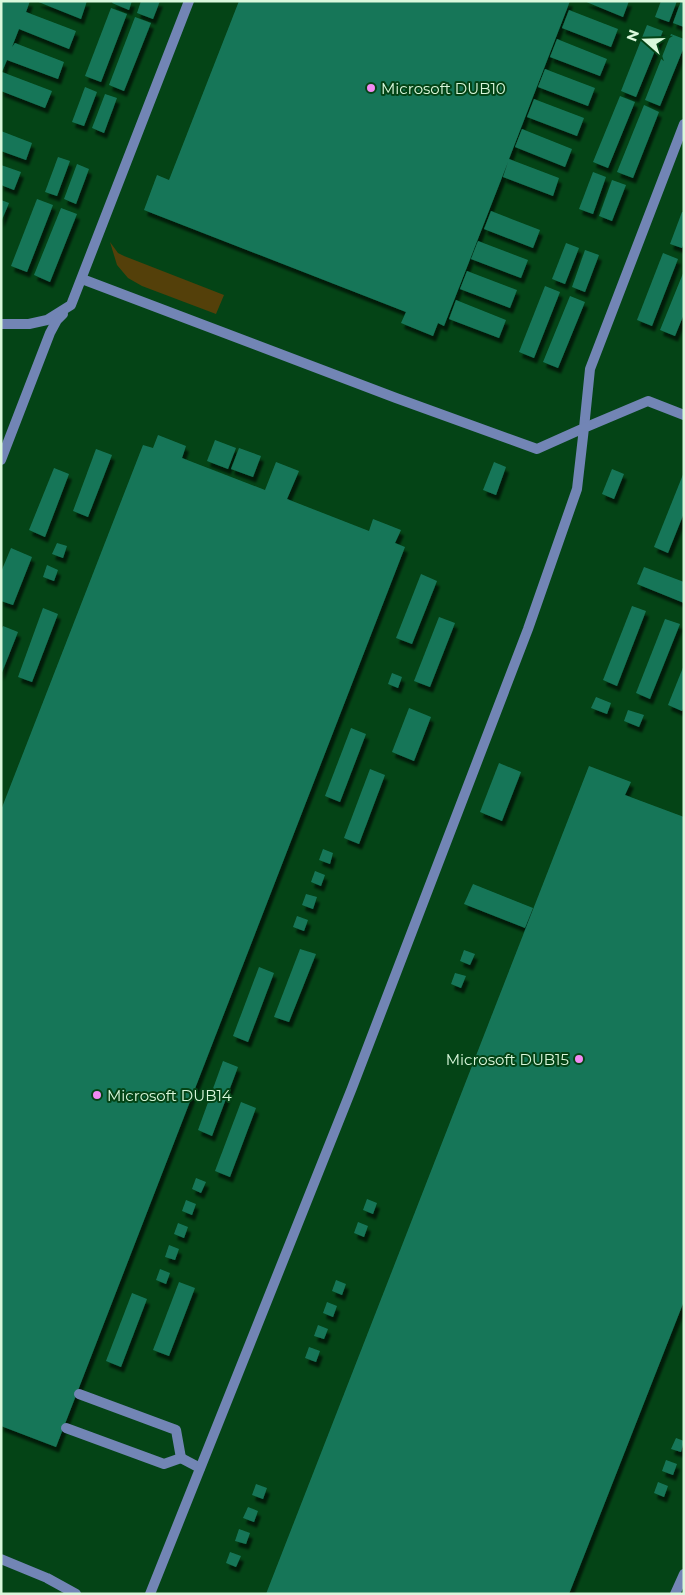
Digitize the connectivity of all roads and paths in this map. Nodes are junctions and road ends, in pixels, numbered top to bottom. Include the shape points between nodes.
1 (189, 1) edge
2 (684, 124) edge
3 (82, 279) junction
4 (71, 305) junction
5 (1, 324) edge
6 (684, 415) edge
7 (584, 428) junction
8 (1, 460) edge
9 (79, 1394) dead end
10 (66, 1428) dead end
11 (181, 1458) junction
12 (200, 1468) junction
13 (1, 1559) edge
14 (684, 1574) edge
15 (76, 1594) edge
16 (150, 1594) edge
17 (675, 1594) edge

1 - 3 lane
2 - 7 lane via 590,370
3 - 4 lane
3 - 7 lane via 537,449
4 - 5 lane via 47,320
4 - 8 lane via 50,332
6 - 7 lane via 648,401
7 - 12 lane via 577,489 528,629 352,1088
9 - 11 lane via 176,1430
10 - 11 lane via 164,1464
11 - 12 lane
12 - 16 lane
13 - 15 lane
14 - 17 lane

